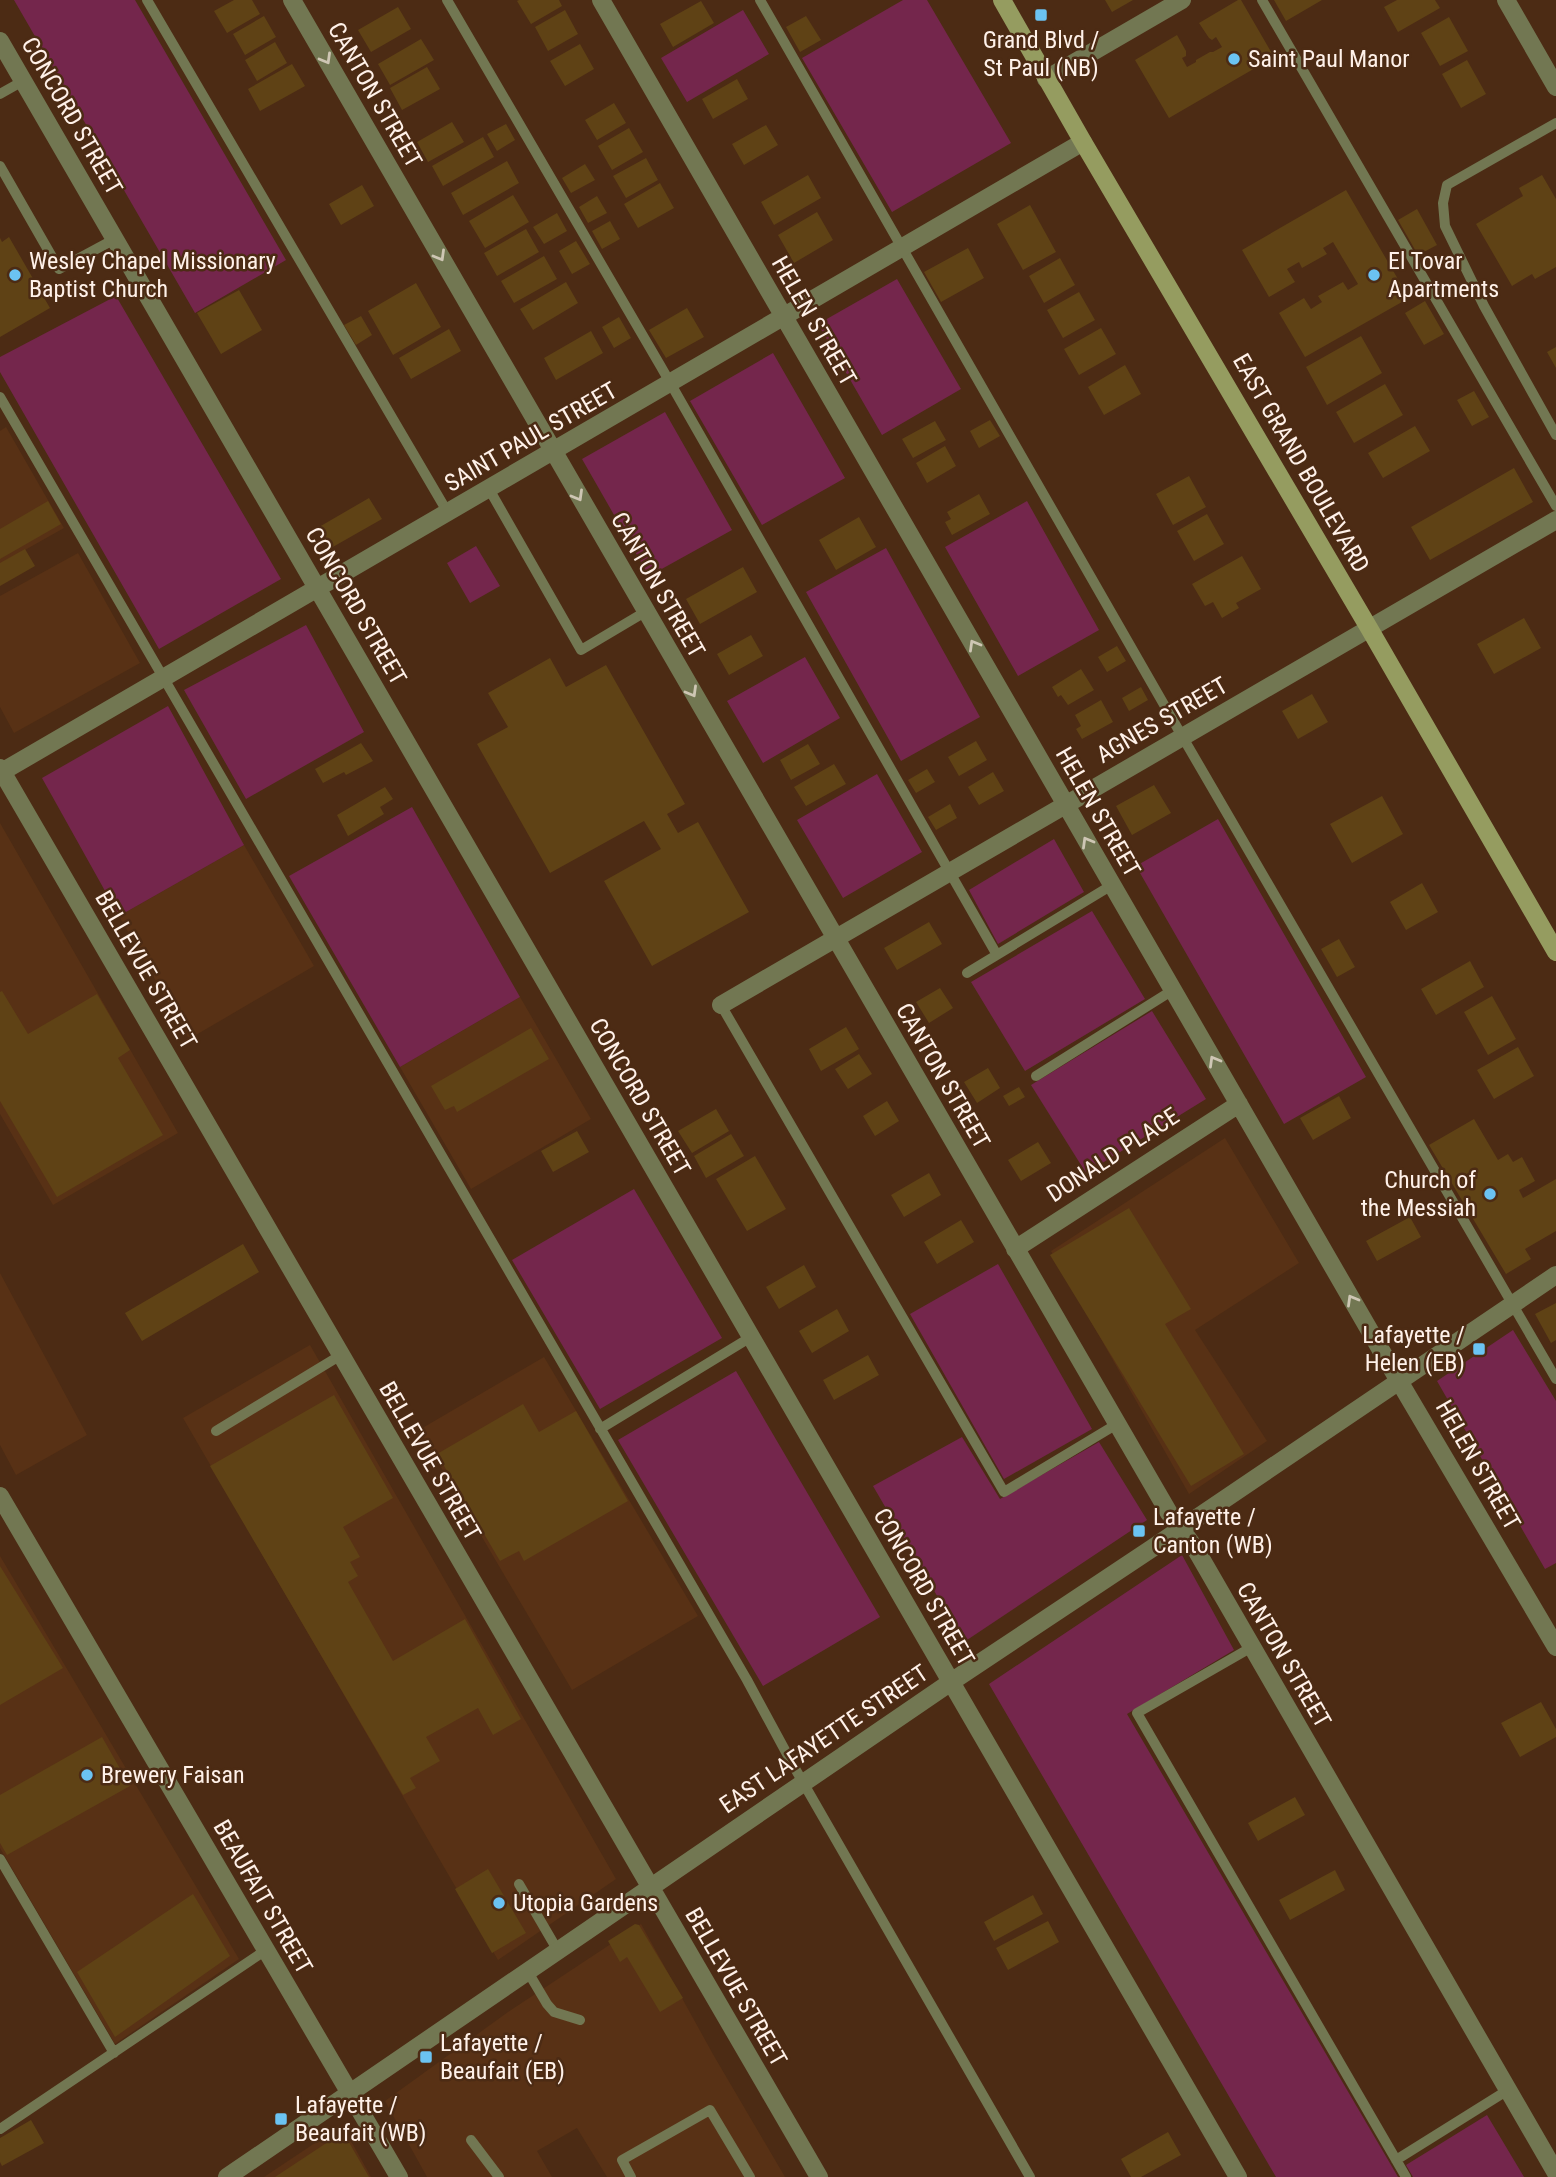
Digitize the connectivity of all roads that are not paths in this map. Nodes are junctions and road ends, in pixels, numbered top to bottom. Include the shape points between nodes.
1 (147, 0) edge
2 (292, 0) edge
3 (447, 0) edge
4 (601, 0) edge
5 (760, 0) edge
6 (1002, 0) edge
7 (1182, 0) edge
8 (1262, 0) edge
9 (1506, 0) edge
10 (0, 41) edge
11 (1046, 79) junction
12 (23, 82) junction
13 (1556, 87) edge
14 (0, 94) edge
15 (1556, 123) edge
16 (1083, 142) junction
17 (0, 166) edge
18 (115, 239) junction
19 (903, 248) junction
20 (784, 317) junction
21 (670, 384) junction
22 (0, 397) edge
23 (1556, 435) edge
24 (553, 452) junction
25 (489, 489) junction
26 (1556, 506) edge
27 (448, 513) junction
28 (1556, 520) edge
29 (318, 589) junction
30 (645, 612) junction
31 (1369, 628) junction
32 (162, 678) junction
33 (1182, 736) junction
34 (1, 771) edge
35 (1065, 804) junction
36 (949, 872) junction
37 (1112, 885) junction
38 (835, 938) junction
39 (1556, 952) edge
40 (997, 955) junction
41 (967, 973) dead end
42 (1173, 990) junction
43 (721, 1005) joint
44 (1036, 1076) dead end
45 (1239, 1104) junction
46 (1016, 1249) junction
47 (1556, 1275) edge
48 (1513, 1304) junction
49 (751, 1337) junction
50 (341, 1355) junction
51 (1556, 1378) edge
52 (1400, 1379) junction
53 (1117, 1424) junction
54 (600, 1429) junction
55 (216, 1431) dead end
56 (0, 1496) edge
57 (1181, 1528) junction
58 (1252, 1647) junction
59 (1556, 1647) edge
60 (951, 1682) junction
61 (803, 1783) junction
62 (0, 1859) edge
63 (519, 1884) dead end
64 (650, 1888) junction
65 (266, 1951) junction
66 (558, 1951) junction
67 (528, 1972) junction
68 (580, 2020) dead end
69 (114, 2053) junction
70 (1508, 2090) junction
71 (351, 2093) junction
72 (0, 2129) edge
73 (471, 2140) dead end
74 (1396, 2160) junction
75 (1556, 2174) edge
76 (227, 2177) edge
77 (399, 2177) edge
78 (499, 2177) edge
79 (631, 2177) edge
80 (750, 2177) edge
81 (818, 2177) edge
82 (1030, 2177) edge
83 (1238, 2177) edge
84 (1406, 2177) edge

1 - 27 lane
2 -> 24 street, CANTON STREET
3 - 21 lane
4 - 20 street, HELEN STREET
5 - 19 lane
6 - 11 main road, EAST GRAND BOULEVARD
7 - 11 street
8 - 26 lane
9 - 13 street
10 - 12 street, CONCORD STREET
11 - 16 main road, EAST GRAND BOULEVARD
12 - 14 lane
12 - 18 street, CONCORD STREET
15 - 23 lane via 1447,185 1443,202 1445,226 1478,295
16 - 19 street, SAINT PAUL STREET
16 - 31 main road, EAST GRAND BOULEVARD
17 - 18 lane via 59,269
18 - 29 street, CONCORD STREET
19 - 20 street, SAINT PAUL STREET
19 - 33 lane
20 - 21 street, SAINT PAUL STREET
35 -> 20 street, HELEN STREET
21 - 24 street, SAINT PAUL STREET
21 - 36 lane
22 - 32 lane
24 - 25 street, SAINT PAUL STREET
24 -> 30 street, CANTON STREET
25 - 27 street, SAINT PAUL STREET
25 - 30 lane via 581,650
27 - 29 street, SAINT PAUL STREET
28 - 31 street, AGNES STREET
29 - 32 street, SAINT PAUL STREET
29 - 49 street, CONCORD STREET
30 -> 38 street, CANTON STREET
31 - 33 street, AGNES STREET
31 - 39 main road, EAST GRAND BOULEVARD
32 - 34 street, SAINT PAUL STREET
32 - 54 lane
33 - 35 street, AGNES STREET
33 - 48 lane
34 - 50 street, BELLEVUE STREET
35 - 36 street, AGNES STREET
37 -> 35 street, HELEN STREET
36 - 38 street, AGNES STREET
36 - 40 lane
37 - 40 lane
37 - 42 street, HELEN STREET
38 - 43 street, AGNES STREET
38 - 46 street, CANTON STREET
40 - 41 lane
42 - 44 lane
45 -> 42 street, HELEN STREET
43 - 53 lane via 1004,1492
45 - 46 street, DONALD PLACE
52 -> 45 street, HELEN STREET
46 - 53 street, CANTON STREET
47 - 48 street, EAST LAFAYETTE STREET
48 - 51 lane
48 - 52 street, EAST LAFAYETTE STREET
49 - 54 lane
49 - 60 street, CONCORD STREET
50 - 55 lane
50 - 64 street, BELLEVUE STREET
52 - 57 street, EAST LAFAYETTE STREET
52 - 59 street, HELEN STREET
53 - 57 street, CANTON STREET
54 - 61 lane
56 - 65 street, BEAUFAIT STREET
57 - 58 street, CANTON STREET
57 - 60 street, EAST LAFAYETTE STREET
58 - 70 street, CANTON STREET
58 - 74 lane via 1137,1713
60 - 61 street, EAST LAFAYETTE STREET
60 - 83 street, CONCORD STREET
61 - 64 street, EAST LAFAYETTE STREET
61 - 82 lane
62 - 69 lane
63 - 66 lane
64 - 66 street, EAST LAFAYETTE STREET
64 - 81 street, BELLEVUE STREET
65 - 69 lane
65 - 71 street, BEAUFAIT STREET
66 - 67 street, EAST LAFAYETTE STREET
67 - 68 lane via 554,2012
67 - 71 street, EAST LAFAYETTE STREET
69 - 72 lane
70 - 74 lane
70 - 75 street, CANTON STREET
71 - 76 street, EAST LAFAYETTE STREET
71 - 77 street, BEAUFAIT STREET
73 - 78 lane
74 - 84 lane
79 - 80 lane via 622,2160 710,2110

